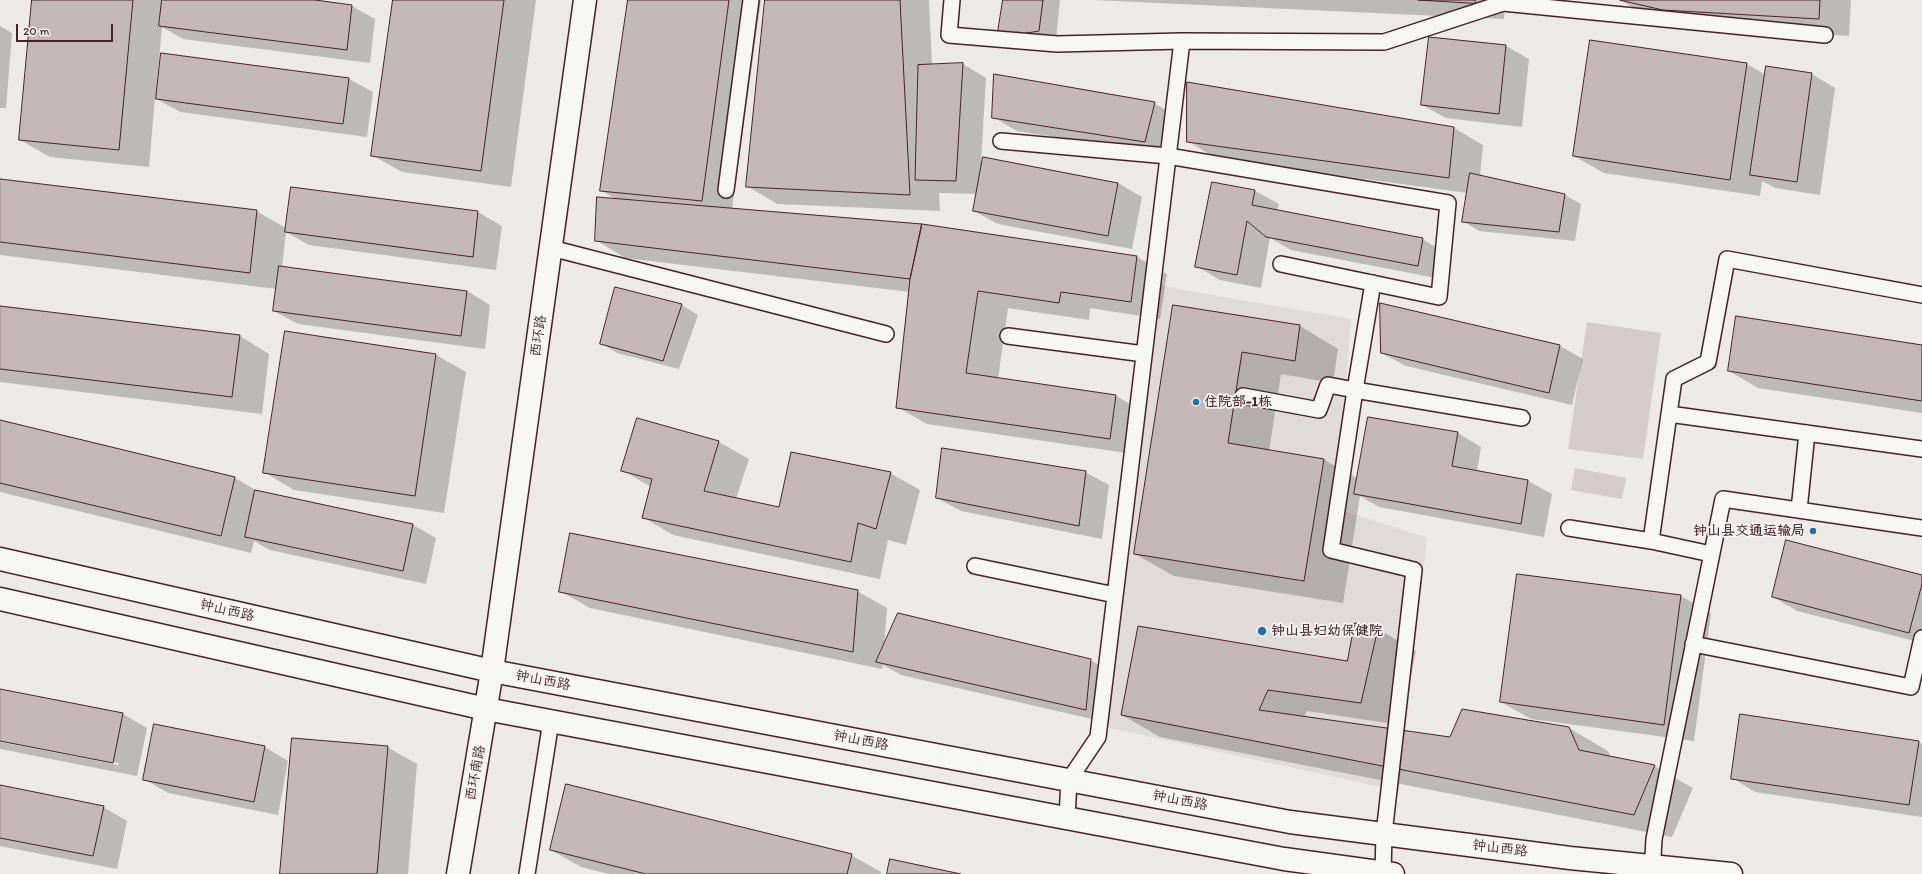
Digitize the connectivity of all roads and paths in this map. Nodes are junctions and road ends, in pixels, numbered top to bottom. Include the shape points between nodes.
1 (585, 0) edge
2 (752, 0) edge
3 (952, 0) edge
4 (1503, 1) edge
5 (1825, 34) dead end
6 (1182, 41) junction
7 (1001, 140) dead end
8 (1168, 156) junction
9 (726, 190) dead end
10 (551, 248) junction
11 (1282, 264) dead end
12 (1373, 284) junction
13 (1922, 295) edge
14 (886, 334) dead end
15 (1008, 336) dead end
16 (1144, 354) junction
17 (1355, 390) junction
18 (1243, 396) dead end
19 (1669, 414) junction
20 (1522, 418) dead end
21 (1807, 433) junction
22 (1922, 449) edge
23 (1799, 510) junction
24 (1569, 528) dead end
25 (1922, 528) edge
26 (1651, 541) junction
27 (1711, 554) junction
28 (0, 560) edge
29 (975, 566) dead end
30 (1115, 595) junction
31 (0, 599) edge
32 (1922, 638) edge
33 (1693, 644) junction
34 (492, 671) junction
35 (486, 709) junction
36 (551, 721) junction
37 (1069, 780) junction
38 (1067, 818) junction
39 (1384, 834) junction
40 (1652, 870) edge
41 (1388, 873) edge
42 (458, 874) edge
43 (527, 874) edge
44 (1731, 874) edge

1 - 10 main road, 西环路
2 - 9 lane
3 - 6 lane via 949,35 1057,44
4 - 5 lane
4 - 6 lane via 1384,42
6 - 8 lane
7 - 8 lane
8 - 12 lane via 1448,203 1439,296
8 - 16 lane
10 - 14 lane
10 - 34 main road, 西环路
11 - 12 lane
12 - 17 lane
13 - 19 lane via 1727,259 1708,362 1674,379
15 - 16 lane
16 - 30 lane
17 - 18 lane via 1328,386 1319,410
17 - 20 lane
17 - 39 lane via 1331,550 1414,570
19 - 21 lane
19 - 26 lane
21 - 22 lane
21 - 23 lane
23 - 25 lane
23 - 27 lane via 1723,499
24 - 26 lane
26 - 27 lane
27 - 33 lane
28 - 34 main road, 钟山西路
29 - 30 lane
30 - 37 lane via 1098,737
31 - 35 main road
32 - 33 lane via 1911,687
33 - 40 lane via 1654,840
34 - 35 main road, 西环南路
34 - 37 main road, 钟山西路
35 - 36 main road
35 - 42 main road, 西环南路
36 - 38 main road
36 - 43 lane
37 - 38 lane
37 - 39 main road, 钟山西路 via 1290,822
38 - 41 main road via 1284,860
39 - 40 main road, 钟山西路
39 - 41 lane
40 - 44 main road, 钟山西路

